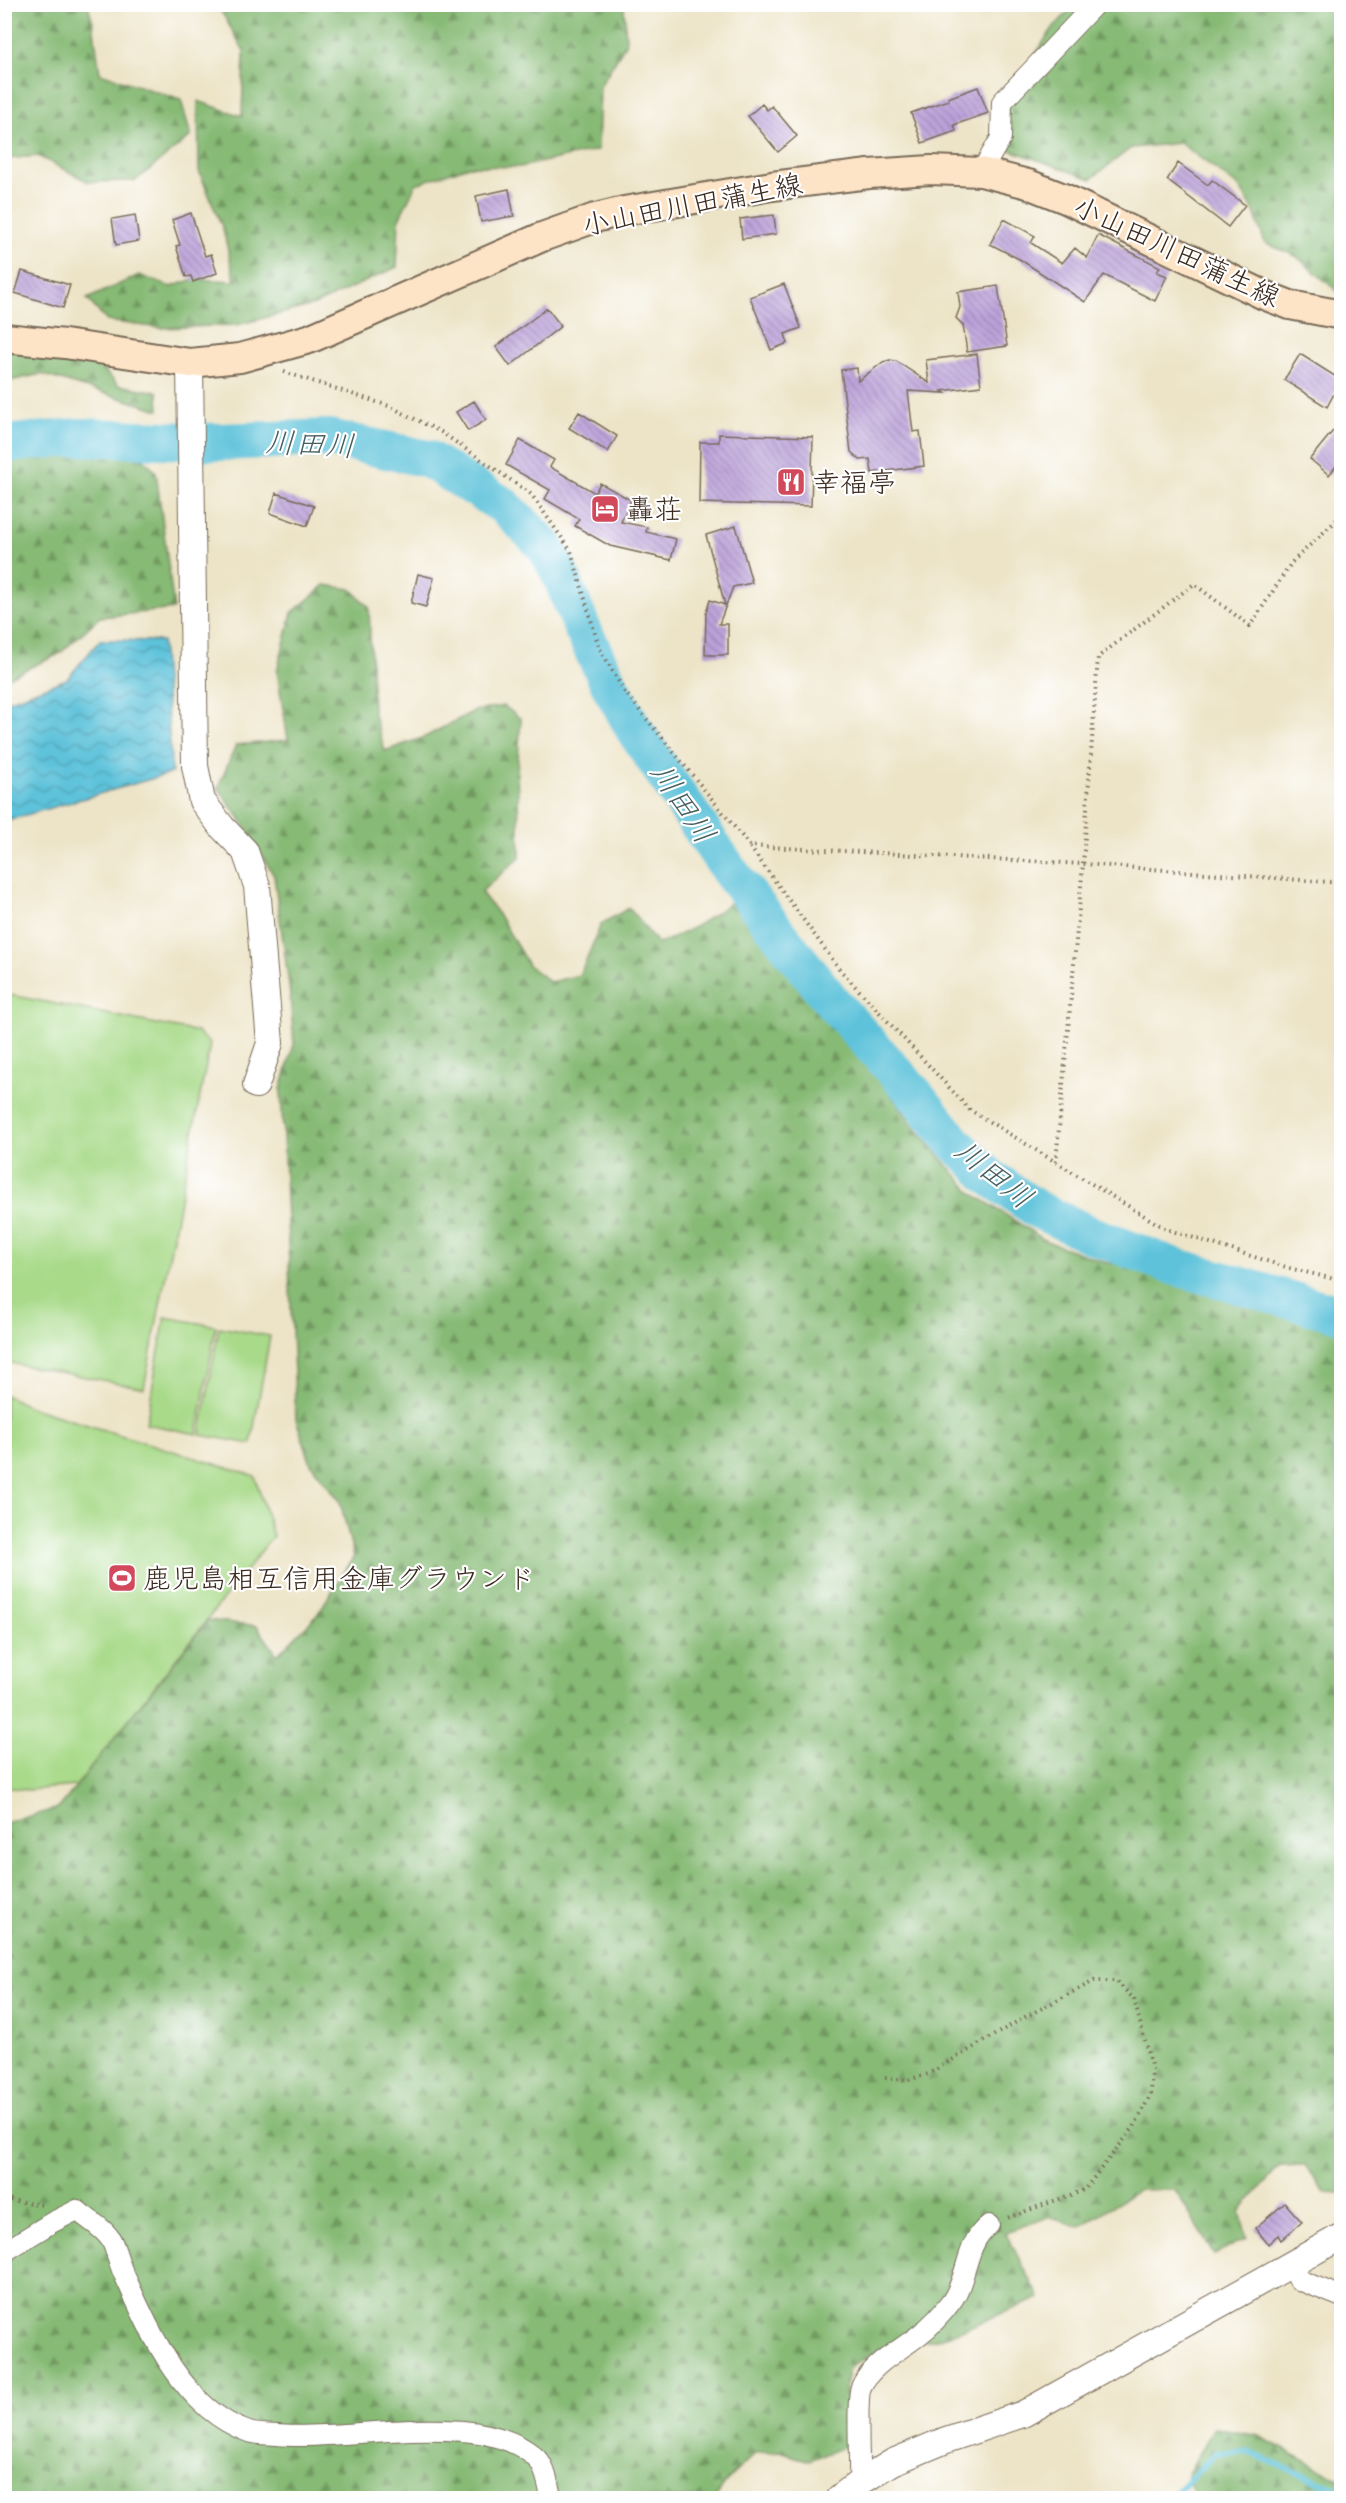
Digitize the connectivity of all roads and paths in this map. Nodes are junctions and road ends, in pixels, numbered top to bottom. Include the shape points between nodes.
1 (1095, 4) edge
2 (981, 172) junction
3 (1341, 315) edge
4 (4, 338) edge
5 (283, 372) dead end
6 (190, 374) junction
7 (1341, 515) edge
8 (750, 846) junction
9 (1083, 864) junction
10 (1341, 883) edge
11 (256, 1085) dead end
12 (1056, 1162) junction
13 (1341, 1281) edge
14 (885, 2078) dead end
15 (989, 2225) joint
16 (1341, 2236) edge
17 (4, 2252) edge
18 (1290, 2264) junction
19 (1341, 2297) edge
20 (859, 2483) junction
21 (551, 2499) edge
22 (839, 2499) edge

1 - 2 street via 1002,102 1001,138
2 - 3 main road, 小山田川田蒲生線 via 1066,199 1264,296
2 - 6 main road, 小山田川田蒲生線 via 869,174 771,186 596,218 542,237 309,339
4 - 6 main road, 小山田川田蒲生線 via 65,344
5 - 8 path via 389,406 441,432 531,494 571,551 600,647 624,691
6 - 11 street via 195,766 202,801 244,851 257,886 270,1043
7 - 9 path via 1292,562 1250,626 1194,584 1098,657
8 - 9 path
8 - 12 path via 842,971 970,1110
9 - 10 path
9 - 12 path
12 - 13 path via 1166,1229
14 - 15 path via 908,2080 928,2074 1094,1981 1116,1981 1134,1999 1152,2069 1151,2094 1134,2127 1084,2190
15 - 20 street via 976,2240 952,2301 922,2333 881,2363 860,2388
16 - 18 street
17 - 21 street via 76,2210 111,2241 154,2337 191,2392 216,2417 248,2432 295,2437 431,2428 473,2431 515,2445 539,2461
18 - 19 street via 1299,2280
18 - 20 street via 1023,2414 893,2462
20 - 22 street

